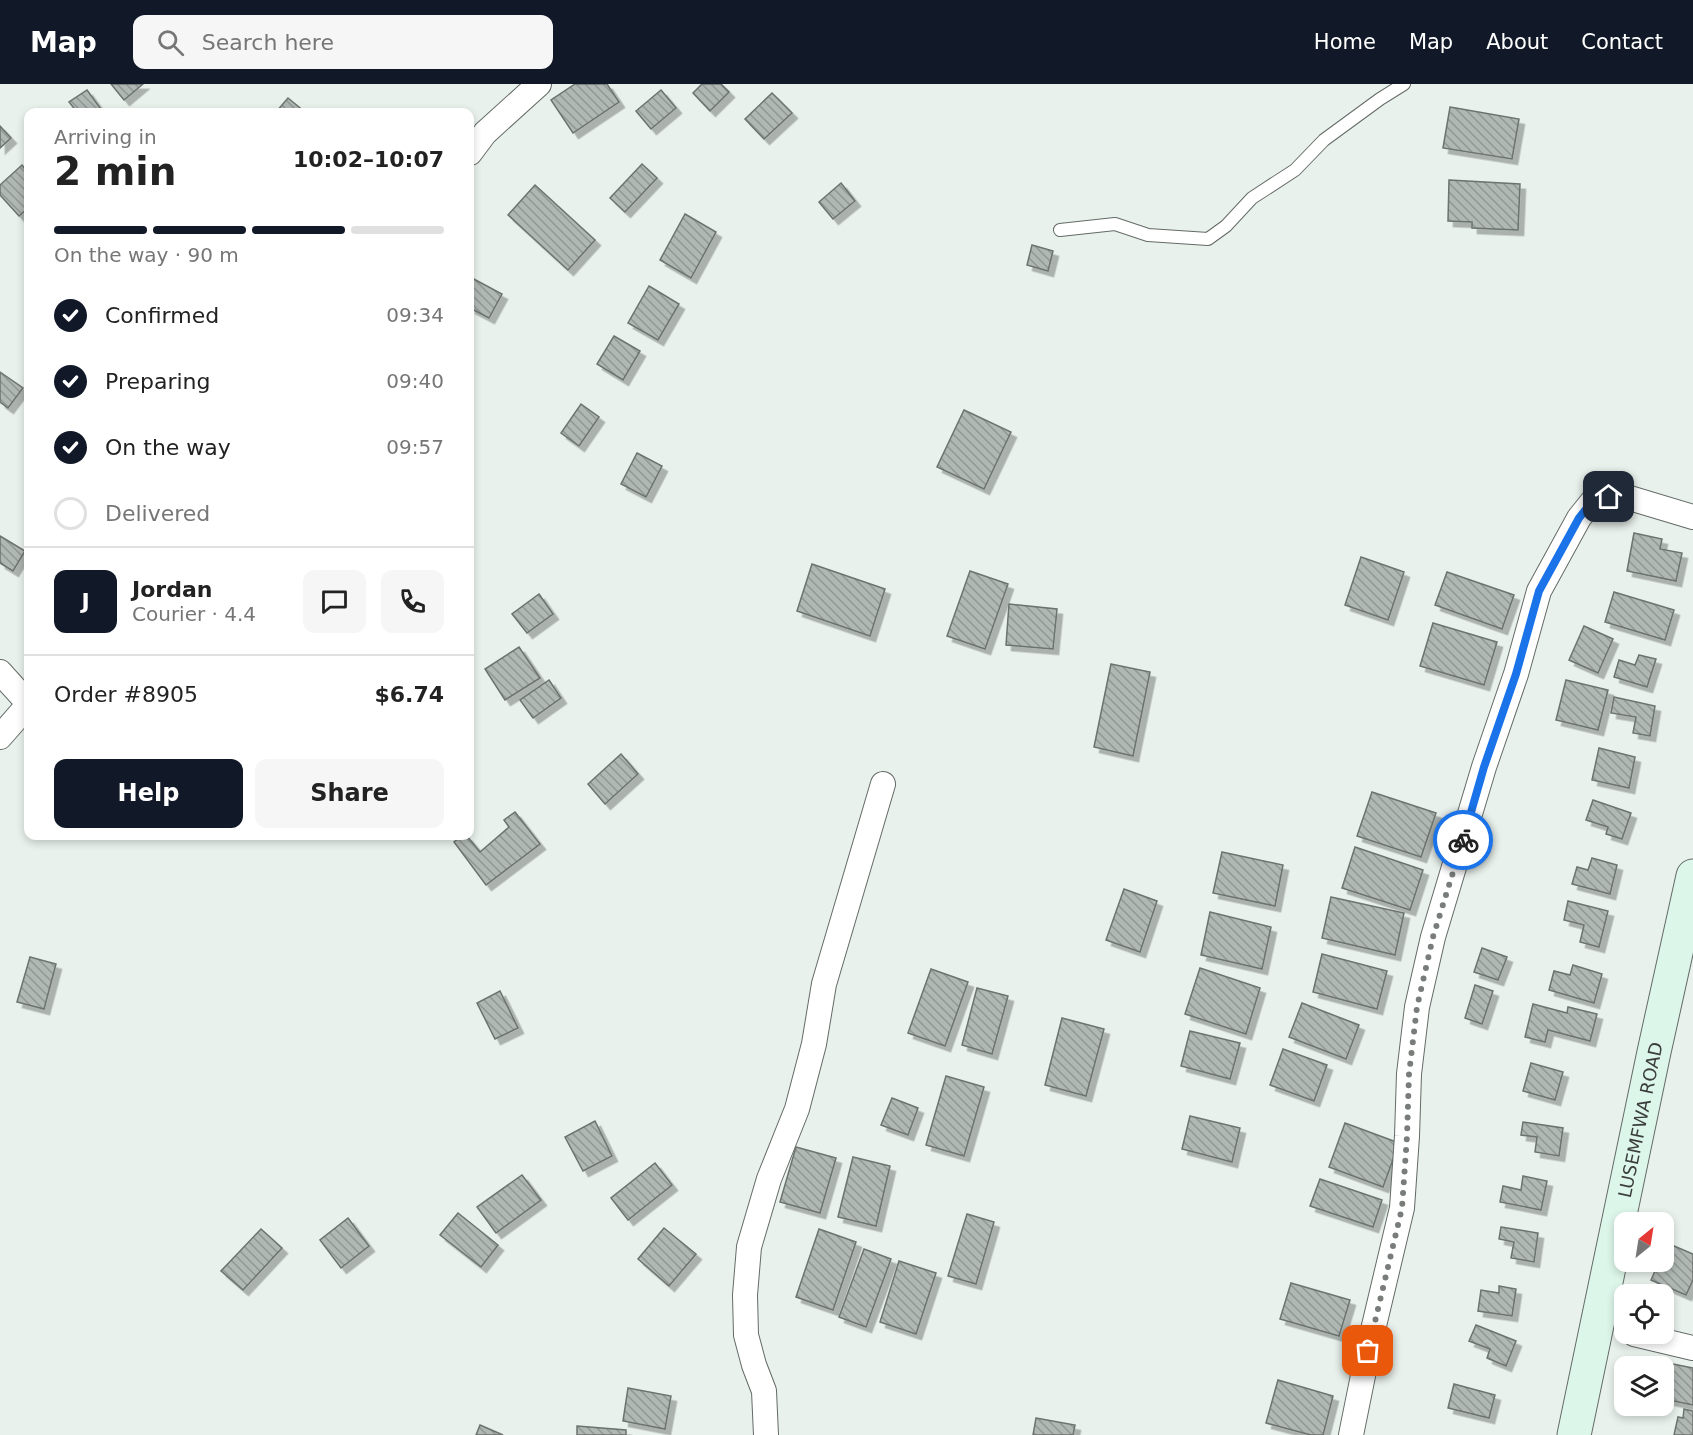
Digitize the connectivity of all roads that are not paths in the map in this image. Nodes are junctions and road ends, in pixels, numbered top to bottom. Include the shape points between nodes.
1 (539, 84) edge
2 (1404, 84) edge
3 (474, 148) edge
4 (1060, 230) dead end
5 (1693, 517) edge
6 (0, 672) edge
7 (24, 699) edge
8 (24, 709) edge
9 (0, 737) edge
10 (883, 784) dead end
11 (1693, 876) edge
12 (1611, 1328) edge
13 (1674, 1343) edge
14 (1693, 1348) edge
15 (766, 1435) edge
16 (1351, 1435) edge
17 (1574, 1435) edge

1 - 3 street
2 - 4 lane via 1324,140 1295,170 1252,198 1208,239 1148,235 1115,224
5 - 16 street via 1623,496 1595,498 1579,518 1539,591 1433,937 1417,1007 1402,1208
6 - 7 street
8 - 9 street
10 - 15 street via 824,984 797,1109 769,1179 749,1247 744,1295 746,1335 764,1391
11 - 12 street, LUSEMFWA ROAD via 1654,1052
12 - 17 street, LUSEMFWA ROAD
13 - 14 street

